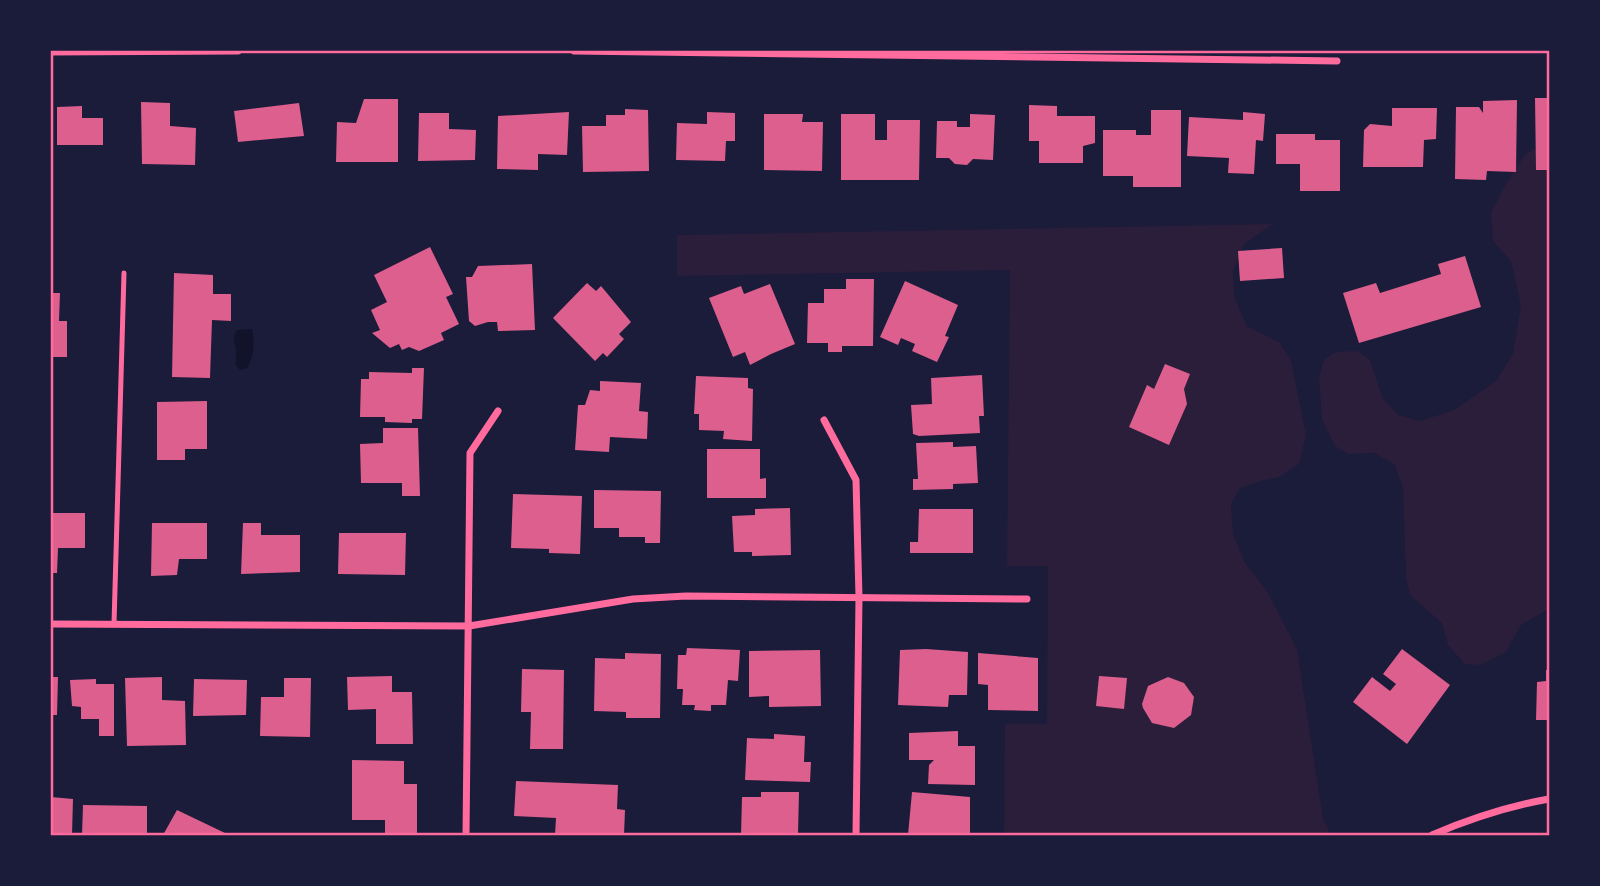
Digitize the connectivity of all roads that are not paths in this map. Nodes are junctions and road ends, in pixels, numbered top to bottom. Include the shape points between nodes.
1 (238, 51) edge
2 (574, 51) edge
3 (51, 52) edge
4 (1337, 61) dead end
5 (124, 273) dead end
6 (498, 411) dead end
7 (824, 420) dead end
8 (859, 597) junction
9 (1027, 599) dead end
10 (51, 624) edge
11 (114, 624) junction
12 (469, 626) junction
13 (1549, 799) edge
14 (466, 835) edge
15 (856, 835) edge
16 (1432, 835) edge

1 - 3 street
2 - 4 street
5 - 11 lane
6 - 12 street via 470,453
7 - 8 street via 856,480
8 - 9 street
8 - 12 street via 634,599
8 - 15 street
10 - 11 street
11 - 12 street
12 - 14 street
13 - 16 street via 1500,810

